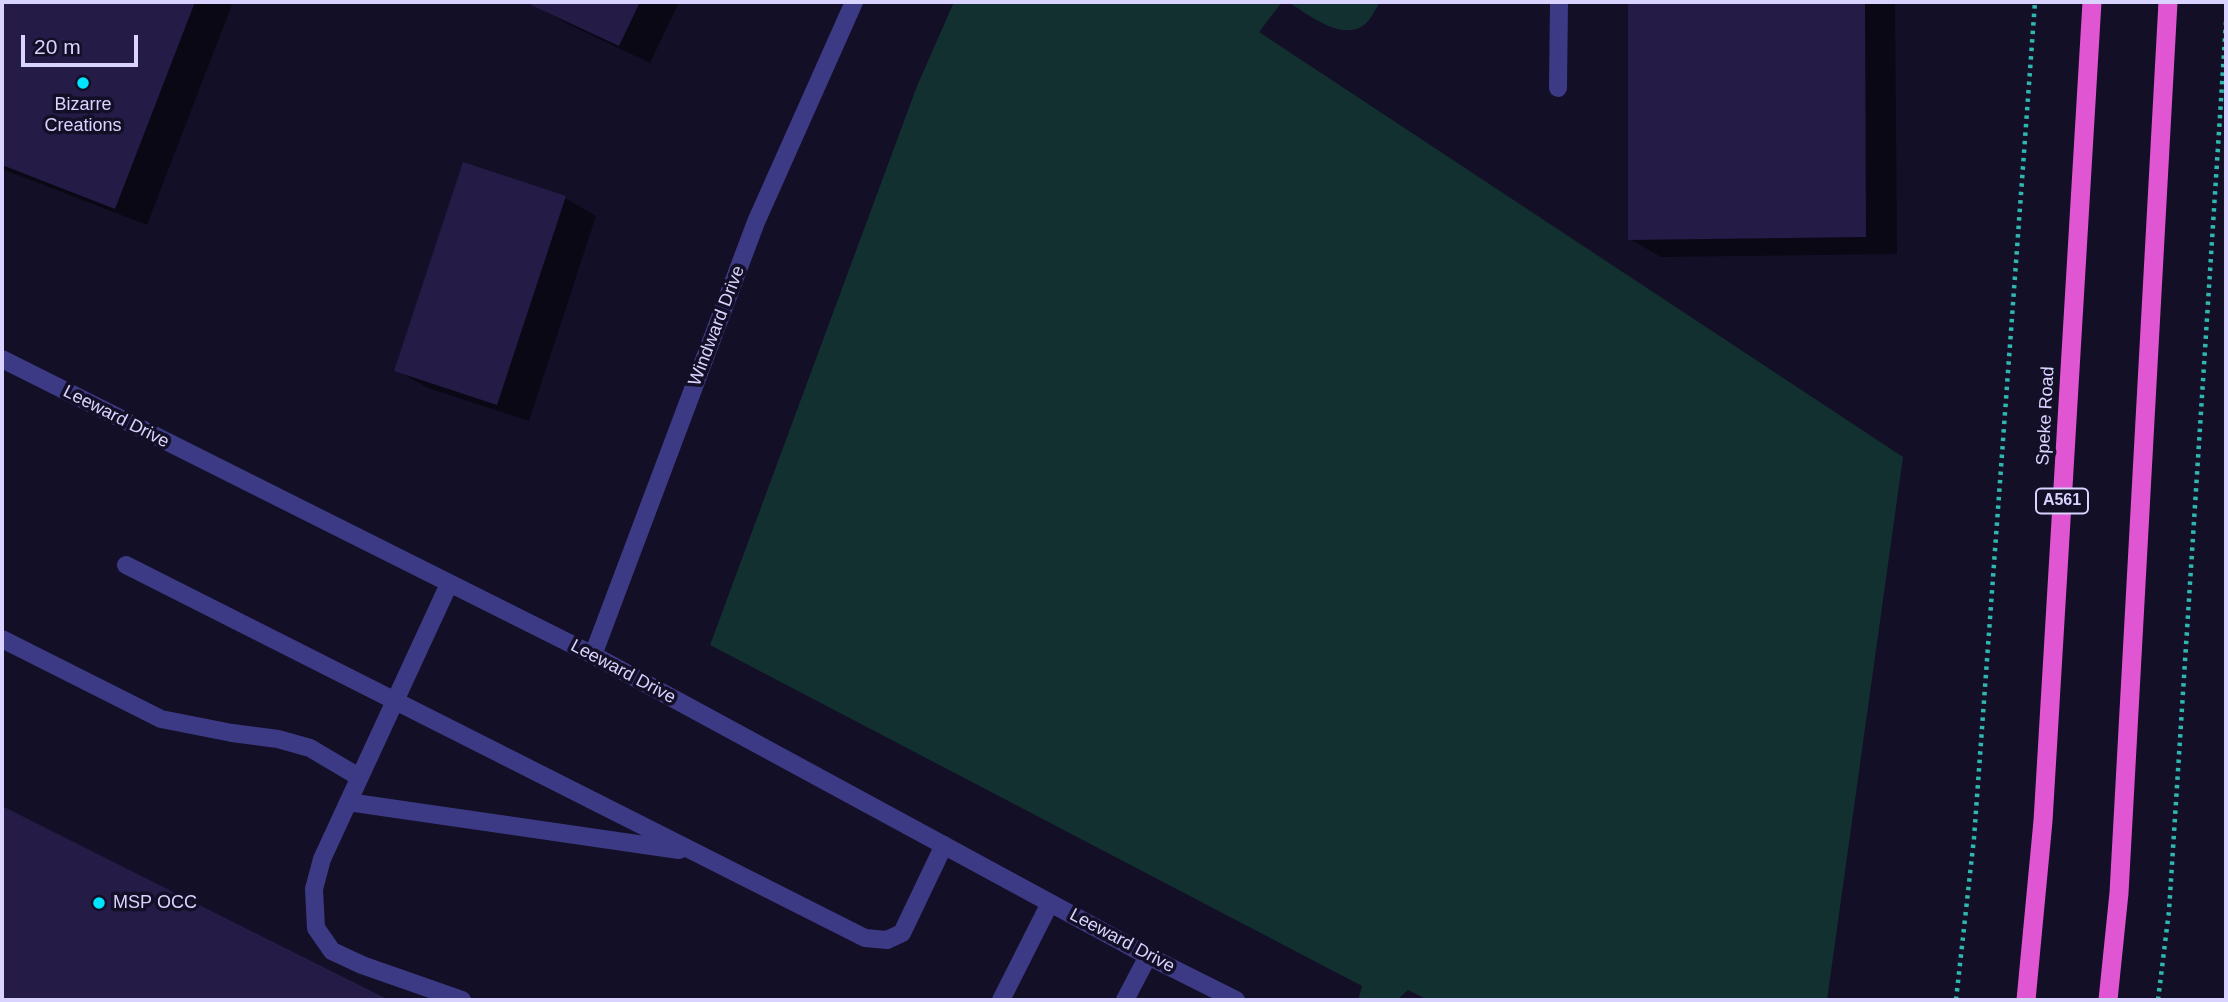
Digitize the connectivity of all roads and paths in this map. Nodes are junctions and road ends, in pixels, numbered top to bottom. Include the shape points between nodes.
1 (855, 2) edge
2 (1559, 2) edge
3 (2035, 2) edge
4 (2092, 2) edge
5 (2168, 2) edge
6 (2226, 22) edge
7 (1558, 88) dead end
8 (2, 359) edge
9 (125, 565) dead end
10 (449, 584) junction
11 (2, 639) edge
12 (593, 656) junction
13 (394, 702) junction
14 (359, 777) junction
15 (348, 802) junction
16 (943, 845) junction
17 (693, 852) junction
18 (1050, 902) junction
19 (1148, 956) junction
20 (462, 1000) edge
21 (1001, 1000) edge
22 (1125, 1000) edge
23 (1236, 1000) edge
24 (1956, 1000) edge
25 (2029, 1000) edge
26 (2108, 1000) edge
27 (2158, 1000) edge

1 - 12 street, Windward Drive via 756,222
2 - 7 street
3 - 24 path via 1974,838
4 - 25 highway, Speke Road / A561
5 - 26 highway via 2119,893
6 - 27 path via 2169,911
8 - 10 street, Leeward Drive
9 - 13 street
10 - 12 street, Leeward Drive
10 - 13 street
11 - 14 street via 161,719 310,748
12 - 16 street, Leeward Drive
13 - 14 street
13 - 17 street
14 - 15 street
15 - 17 street
15 - 20 street via 314,889 316,928 332,951
16 - 17 street via 902,933 887,940 865,938
16 - 18 street, Leeward Drive
18 - 19 street, Leeward Drive
18 - 21 street
19 - 22 street
19 - 23 street, Leeward Drive

